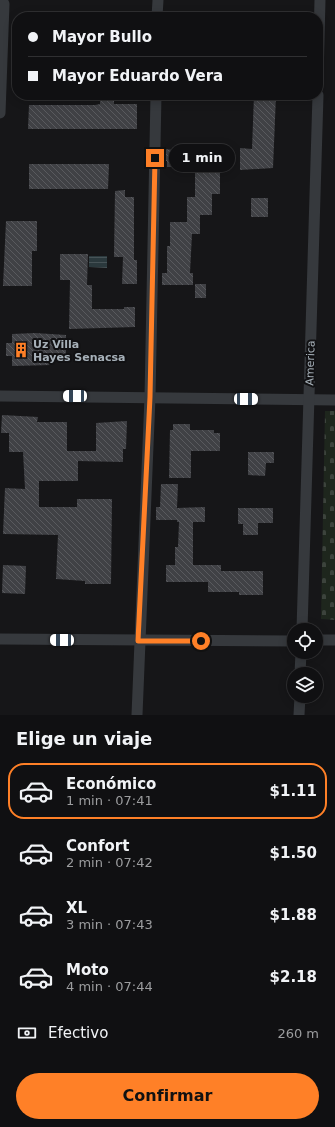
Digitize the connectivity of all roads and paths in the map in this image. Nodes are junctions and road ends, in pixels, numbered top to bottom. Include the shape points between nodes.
1 (2, 0) edge
2 (158, 0) edge
3 (320, 0) edge
4 (157, 12) edge
5 (320, 12) edge
6 (156, 100) edge
7 (318, 100) edge
8 (0, 113) edge
9 (0, 396) edge
10 (150, 397) junction
11 (310, 400) junction
12 (335, 400) edge
13 (302, 623) edge
14 (0, 639) edge
15 (323, 640) edge
16 (335, 640) edge
17 (138, 641) junction
18 (287, 641) edge
19 (300, 703) edge
20 (137, 715) edge
21 (299, 715) edge

1 - 8 street via 4,4
2 - 4 street
3 - 5 street
6 - 10 street
7 - 11 street, America
9 - 10 street
10 - 11 street
10 - 17 street
11 - 12 street
11 - 13 street, America
14 - 17 street
15 - 16 street
17 - 18 street
17 - 20 street
19 - 21 street

